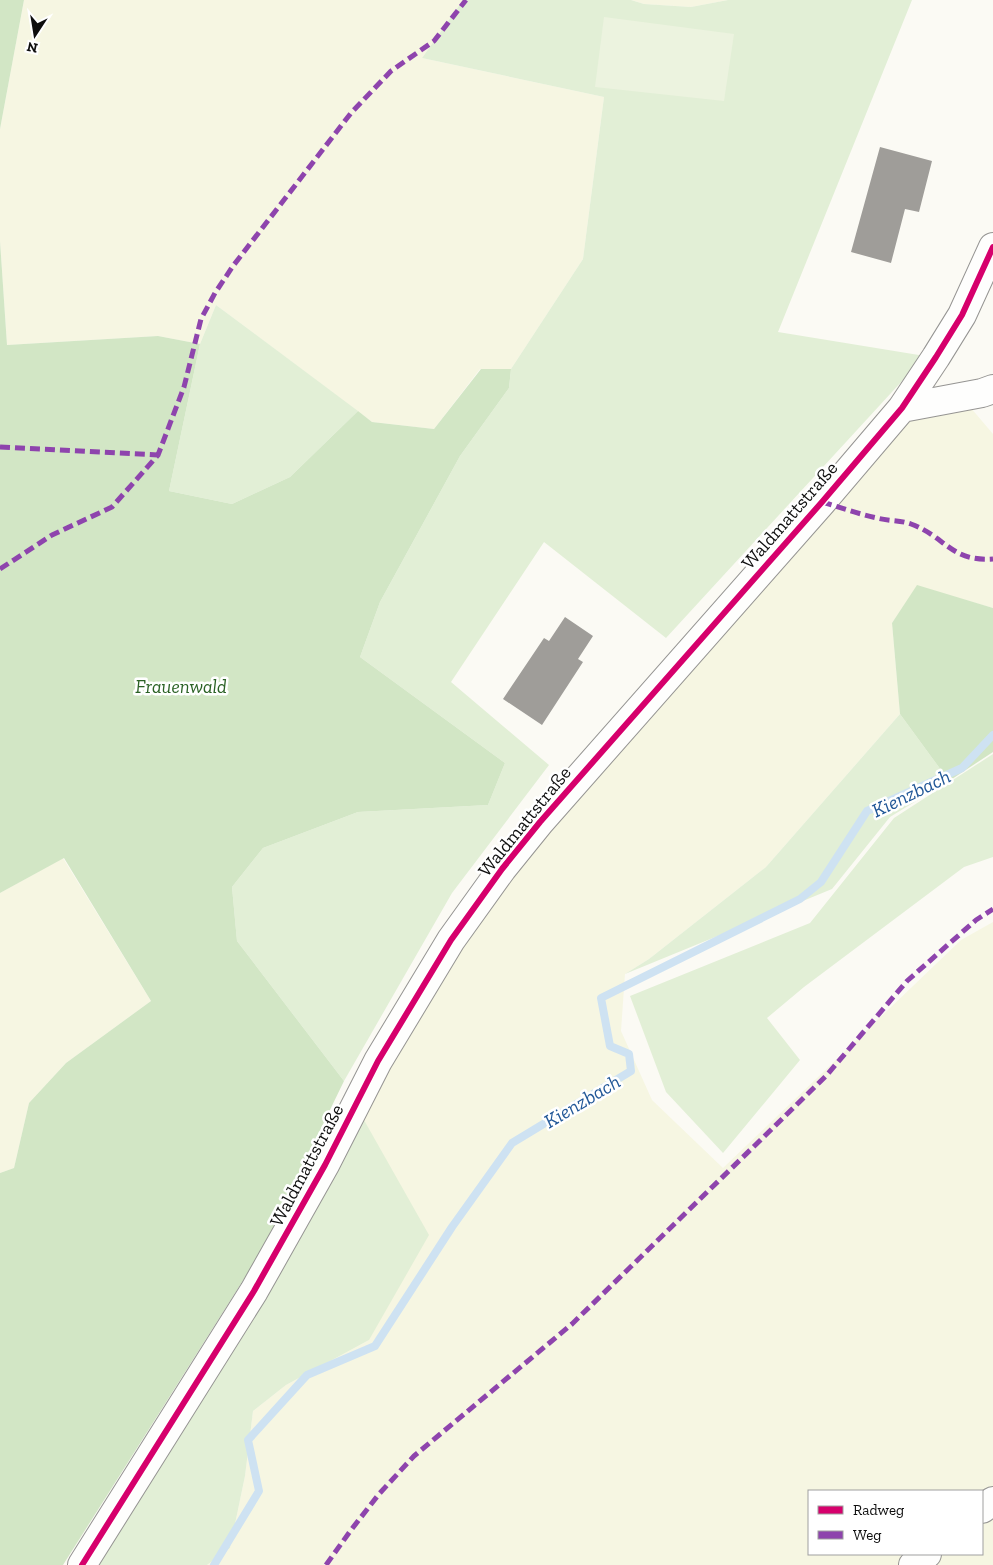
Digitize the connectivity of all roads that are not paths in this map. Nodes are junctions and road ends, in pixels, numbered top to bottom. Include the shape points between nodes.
1 (993, 247) edge
2 (993, 389) edge
3 (902, 408) junction
4 (926, 1555) edge
5 (82, 1565) edge
6 (913, 1565) edge

1 - 3 street, Waldmattstraße via 962,315
2 - 3 street
3 - 5 street, Waldmattstraße via 540,822 474,908 378,1061 325,1165 254,1291
4 - 6 street

